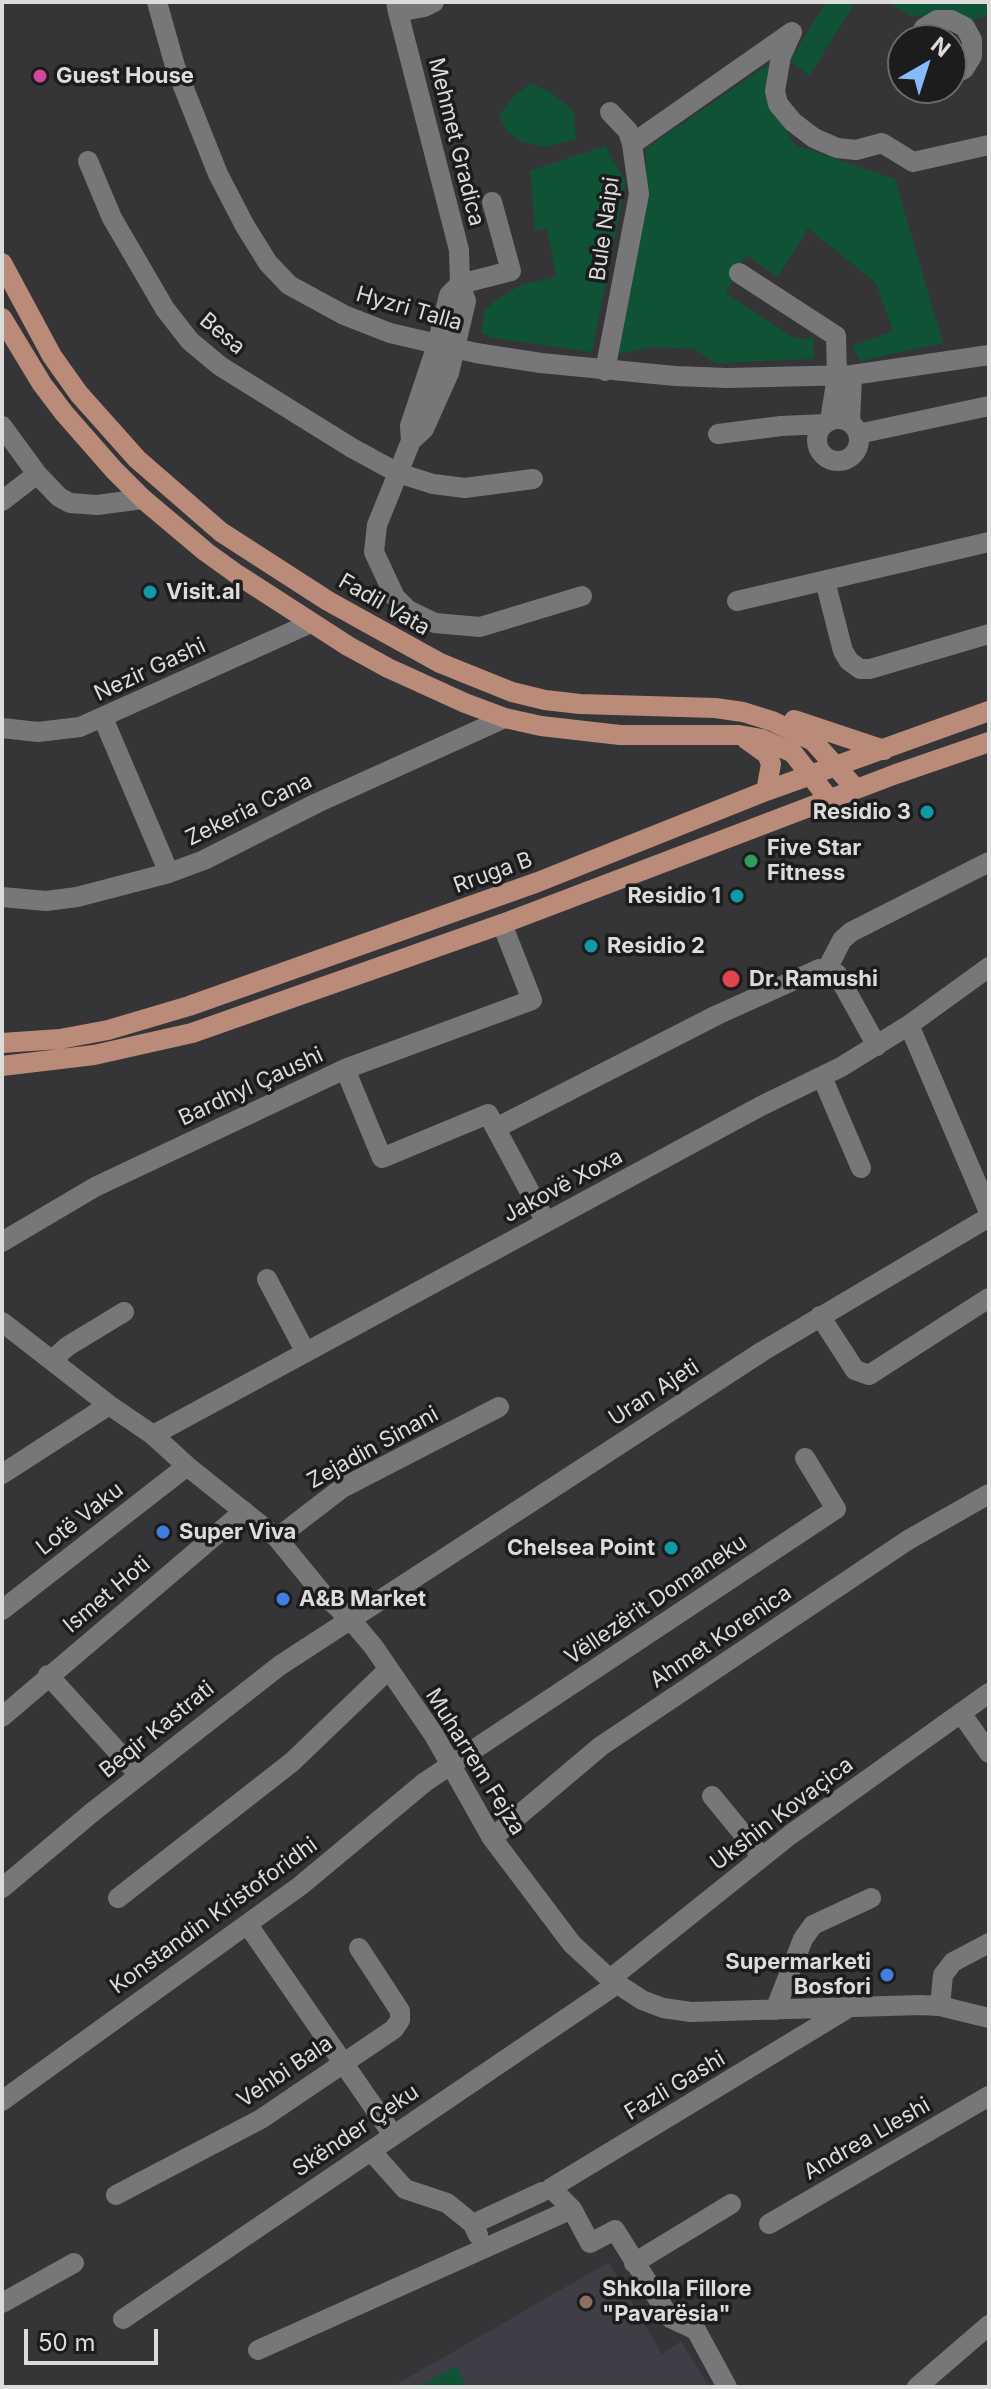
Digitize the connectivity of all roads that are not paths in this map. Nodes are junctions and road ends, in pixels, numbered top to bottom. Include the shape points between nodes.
1 (157, 2) edge
2 (434, 2) edge
3 (397, 7) edge
4 (929, 24) edge
5 (961, 24) edge
6 (979, 31) edge
7 (967, 65) edge
8 (610, 112) dead end
9 (632, 144) junction
10 (989, 145) edge
11 (88, 161) dead end
12 (492, 202) dead end
13 (2, 263) edge
14 (739, 273) dead end
15 (460, 284) junction
16 (2, 318) edge
17 (446, 347) junction
18 (989, 355) edge
19 (605, 371) junction
20 (844, 375) junction
21 (989, 406) edge
22 (2, 426) edge
23 (841, 426) junction
24 (718, 434) dead end
25 (398, 473) junction
26 (37, 474) junction
27 (533, 479) dead end
28 (143, 499) junction
29 (2, 501) edge
30 (989, 542) edge
31 (825, 581) junction
32 (582, 596) dead end
33 (737, 601) dead end
34 (311, 623) junction
35 (989, 634) edge
36 (989, 711) edge
37 (743, 712) junction
38 (103, 718) junction
39 (505, 718) junction
40 (2, 728) edge
41 (739, 735) junction
42 (989, 742) edge
43 (884, 750) junction
44 (836, 765) junction
45 (810, 775) junction
46 (856, 789) junction
47 (766, 791) junction
48 (829, 799) junction
49 (989, 862) edge
50 (169, 873) junction
51 (2, 897) edge
52 (502, 924) junction
53 (989, 967) edge
54 (827, 969) junction
55 (909, 1025) junction
56 (2, 1043) edge
57 (877, 1046) junction
58 (2, 1066) edge
59 (345, 1069) junction
60 (822, 1077) junction
61 (496, 1128) junction
62 (861, 1168) dead end
63 (989, 1214) edge
64 (546, 1222) junction
65 (2, 1242) edge
66 (267, 1279) dead end
67 (989, 1298) edge
68 (124, 1312) dead end
69 (820, 1316) junction
70 (2, 1322) edge
71 (305, 1351) junction
72 (52, 1360) junction
73 (109, 1405) junction
74 (499, 1407) dead end
75 (153, 1435) junction
76 (805, 1458) dead end
77 (187, 1466) junction
78 (2, 1474) edge
79 (989, 1494) edge
80 (244, 1511) junction
81 (277, 1538) junction
82 (2, 1610) edge
83 (351, 1620) junction
84 (388, 1670) junction
85 (48, 1675) junction
86 (989, 1693) edge
87 (961, 1713) junction
88 (2, 1717) edge
89 (989, 1753) edge
90 (452, 1765) junction
91 (139, 1775) junction
92 (712, 1796) dead end
93 (492, 1838) junction
94 (762, 1857) junction
95 (2, 1888) edge
96 (118, 1898) dead end
97 (871, 1898) dead end
98 (248, 1925) junction
99 (989, 1943) edge
100 (359, 1948) dead end
101 (613, 1982) junction
102 (940, 2006) junction
103 (849, 2008) junction
104 (775, 2010) junction
105 (989, 2018) edge
106 (343, 2062) junction
107 (989, 2096) edge
108 (2, 2101) edge
109 (393, 2135) junction
110 (371, 2151) junction
111 (542, 2192) dead end
112 (116, 2195) dead end
113 (731, 2204) dead end
114 (572, 2209) junction
115 (473, 2224) junction
116 (769, 2224) dead end
117 (484, 2249) junction
118 (74, 2263) dead end
119 (634, 2263) junction
120 (2, 2303) edge
121 (123, 2319) dead end
122 (989, 2325) edge
123 (258, 2350) dead end
124 (727, 2387) edge
125 (917, 2387) edge

1 - 17 street, Hyzri Talla via 175,66 218,174 268,263 317,303 373,327
2 - 3 street, Mehmet Gradica
3 - 15 street, Mehmet Gradica via 459,250
4 - 5 street via 944,19
6 - 7 street
8 - 9 street via 628,131
9 - 10 street via 792,32 775,91 778,104 814,138 856,150 882,143 913,162
9 - 19 street, Bule Naipi via 639,194
11 - 25 street, Besa via 117,227 190,341 247,384
12 - 15 street, Mehmet Gradica via 511,271
13 - 37 main road, Fadil Vata via 52,356 137,459 221,532 328,601 440,663 512,692 580,704
14 - 20 street via 836,336
15 - 17 street, Mehmet Gradica via 449,295
16 - 28 main road via 64,413
17 - 19 street, Hyzri Talla
17 - 25 street via 410,426 411,441
18 - 20 street, Hyzri Talla
19 - 20 street, Hyzri Talla via 727,378
20 - 23 street
21 - 23 street
22 - 26 street
23 - 24 street
25 - 27 street, Besa via 465,488
25 - 32 street via 377,525 374,552 387,584 408,610 435,623 480,627
26 - 28 street via 70,503
26 - 29 street
28 - 34 main road via 206,552
30 - 31 street
31 - 33 street
31 - 35 street via 843,651 860,669
34 - 38 street, Nezir Gashi
34 - 39 main road via 388,668
36 - 43 main road, Rruga B
37 - 43 main road via 774,714
37 - 44 main road, Fadil Vata via 793,729
38 - 40 street, Nezir Gashi via 59,731
38 - 50 street
39 - 41 main road via 593,733
39 - 50 street, Zekeria Cana
41 - 45 main road via 778,744
41 - 47 main road via 767,754 771,773
42 - 46 main road
43 - 44 main road, Rruga B
44 - 45 main road, Rruga B
44 - 46 main road, Fadil Vata
45 - 47 main road, Rruga B
45 - 48 main road
46 - 48 main road
47 - 56 main road, Rruga B via 538,882 189,1006 108,1030
48 - 52 main road
49 - 54 street via 851,932
50 - 51 street, Zekeria Cana via 77,897
52 - 58 main road via 192,1033 94,1055
52 - 59 street, Bardhyl Çaushi via 532,1000
53 - 55 street, Jakovë Xoxa
54 - 57 street via 837,974
54 - 61 street via 717,1015
55 - 57 street, Jakovë Xoxa
55 - 63 street
57 - 60 street, Jakovë Xoxa
59 - 61 street via 382,1158 488,1114
59 - 65 street, Bardhyl Çaushi via 95,1187
60 - 62 street
60 - 64 street, Jakovë Xoxa
61 - 64 street
63 - 69 street, Uran Ajeti
64 - 71 street, Jakovë Xoxa
66 - 71 street
67 - 69 street via 869,1375 855,1370
68 - 72 street
69 - 83 street, Uran Ajeti
70 - 72 street, Muharrem Fejza
71 - 75 street, Jakovë Xoxa
72 - 73 street, Muharrem Fejza
73 - 75 street, Muharrem Fejza
73 - 78 street
74 - 81 street, Zejadin Sinani via 342,1488
75 - 77 street, Muharrem Fejza
76 - 90 street, Vëllezërit Domaneku via 836,1509
77 - 80 street, Muharrem Fejza
77 - 82 street, Lotë Vaku
79 - 93 street, Ahmet Korenica via 908,1540 601,1746
80 - 81 street, Muharrem Fejza
80 - 85 street, Ismet Hoti
81 - 83 street, Muharrem Fejza
83 - 84 street, Muharrem Fejza
83 - 91 street, Beqir Kastrati via 268,1674
84 - 90 street, Muharrem Fejza
84 - 96 street via 292,1762
85 - 88 street, Ismet Hoti
85 - 91 street
86 - 87 street, Ukshin Kovaçica
87 - 89 street
87 - 94 street, Ukshin Kovaçica
90 - 93 street, Muharrem Fejza
90 - 98 street, Konstandin Kristoforidhi
91 - 95 street, Beqir Kastrati
92 - 94 street
93 - 101 street, Muharrem Fejza via 572,1944
94 - 101 street, Ukshin Kovaçica
97 - 104 street via 813,1925
98 - 106 street
98 - 108 street, Konstandin Kristoforidhi
99 - 102 street via 953,1962 943,1975
100 - 106 street, Vehbi Bala via 396,2001 400,2020
101 - 104 street, Muharrem Fejza via 663,2008
101 - 109 street, Skënder Çeku
102 - 103 street, Muharrem Fejza
102 - 105 street, Muharrem Fejza
103 - 104 street, Muharrem Fejza
103 - 114 street, Fazli Gashi via 551,2188
106 - 109 street
106 - 112 street, Vehbi Bala via 261,2119
107 - 116 street, Andrea Lleshi
109 - 110 street, Skënder Çeku
110 - 115 street via 405,2189 447,2203
110 - 121 street, Skënder Çeku
111 - 115 street
113 - 119 street
114 - 117 street
114 - 119 street, Fazli Gashi via 590,2243 615,2230
115 - 117 street
117 - 123 street
118 - 120 street
119 - 124 street, Fazli Gashi via 670,2318 696,2330
122 - 125 street

